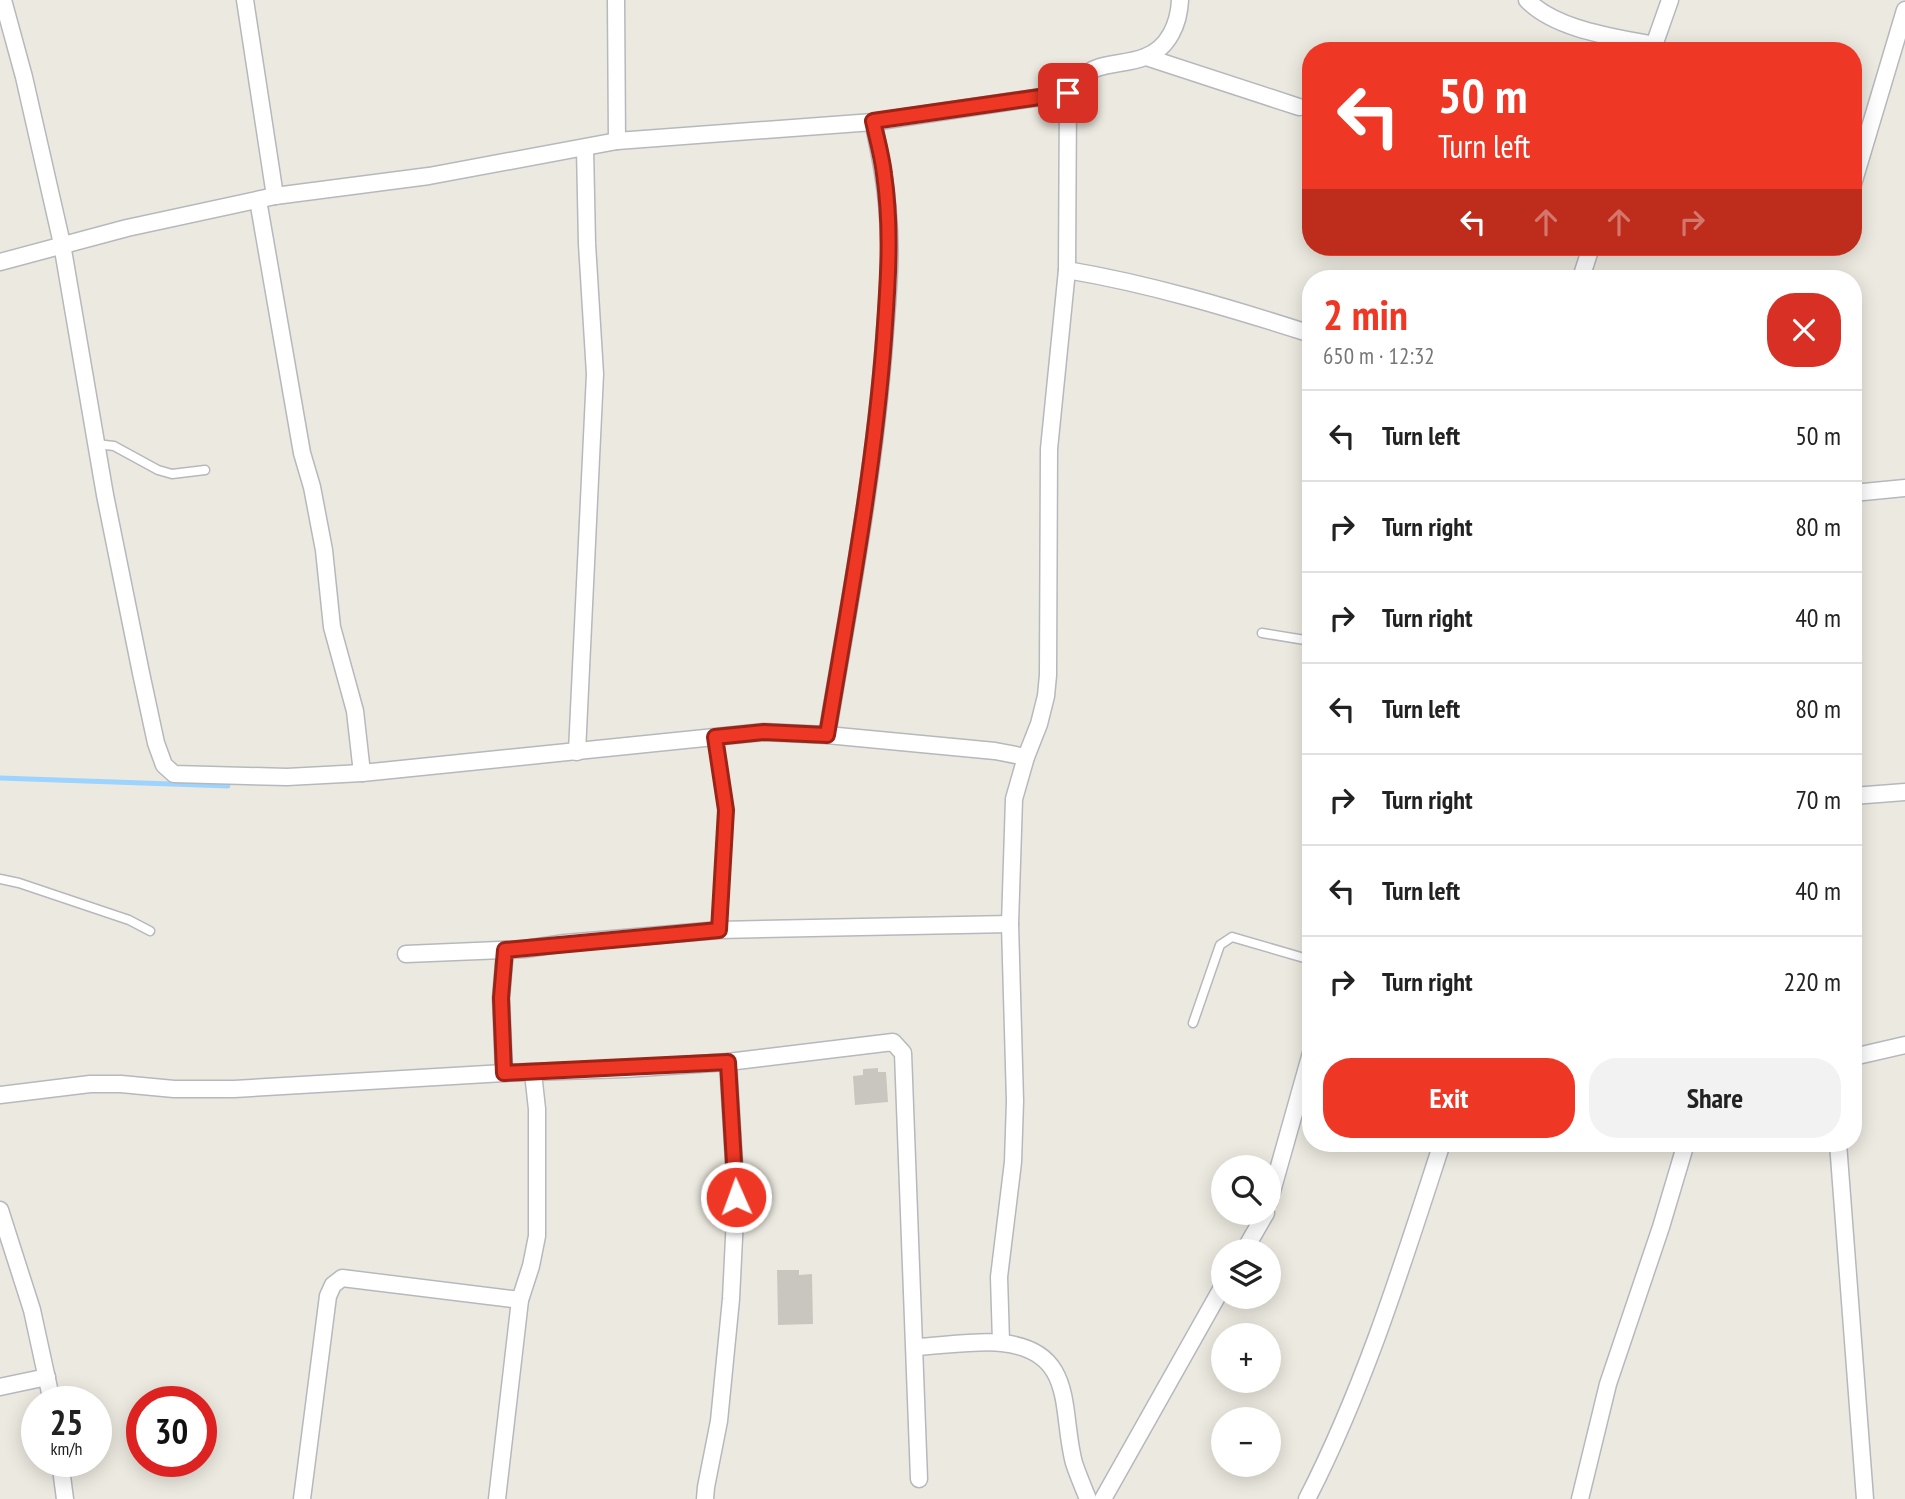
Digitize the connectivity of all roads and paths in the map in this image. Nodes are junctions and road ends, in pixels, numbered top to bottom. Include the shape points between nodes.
1 (3, 0) edge
2 (245, 0) edge
3 (616, 0) edge
4 (1180, 0) edge
5 (1527, 0) edge
6 (1670, 0) edge
7 (1905, 10) edge
8 (1631, 42) edge
9 (1655, 42) edge
10 (1146, 57) junction
11 (1068, 93) junction
12 (1299, 107) dead end
13 (873, 121) junction
14 (617, 141) junction
15 (585, 148) junction
16 (1862, 154) edge
17 (275, 196) junction
18 (258, 200) junction
19 (61, 244) junction
20 (0, 262) edge
21 (1067, 270) junction
22 (1302, 331) edge
23 (96, 444) junction
24 (205, 470) dead end
25 (1905, 488) edge
26 (1862, 492) edge
27 (1262, 633) dead end
28 (1302, 640) edge
29 (827, 735) junction
30 (715, 737) junction
31 (577, 752) junction
32 (1026, 757) junction
33 (362, 773) junction
34 (1905, 792) edge
35 (1862, 795) edge
36 (0, 879) edge
37 (1010, 924) junction
38 (719, 930) junction
39 (150, 931) dead end
40 (505, 950) junction
41 (406, 954) dead end
42 (1302, 957) edge
43 (1193, 1023) dead end
44 (1905, 1045) edge
45 (1862, 1055) edge
46 (728, 1062) junction
47 (504, 1073) junction
48 (533, 1073) junction
49 (1302, 1085) edge
50 (0, 1095) edge
51 (1438, 1152) edge
52 (1683, 1152) edge
53 (1839, 1152) edge
54 (1281, 1159) edge
55 (0, 1210) edge
56 (520, 1300) junction
57 (1211, 1307) edge
58 (1002, 1342) junction
59 (915, 1347) junction
60 (47, 1377) junction
61 (49, 1386) edge
62 (0, 1387) edge
63 (62, 1477) edge
64 (919, 1479) dead end
65 (65, 1499) edge
66 (302, 1499) edge
67 (497, 1499) edge
68 (705, 1499) edge
69 (1088, 1499) edge
70 (1103, 1499) edge
71 (1307, 1499) edge
72 (1580, 1499) edge
73 (1865, 1499) edge

1 - 19 street
2 - 17 street
3 - 14 street
4 - 10 street via 1173,32
5 - 8 street via 1555,19
6 - 9 street
7 - 16 street
10 - 11 street via 1095,68
10 - 12 street
11 - 13 street
11 - 21 street
13 - 14 street
13 - 29 street via 889,219 882,373 875,449
14 - 15 street
15 - 17 street via 429,176
15 - 31 street via 595,374
17 - 18 street
18 - 19 street
18 - 33 street via 302,453 324,550 332,627 355,711
19 - 20 street
19 - 23 street
21 - 22 street via 1206,301
21 - 32 street via 1049,449 1048,675 1039,724
23 - 24 lane via 114,446 172,474
23 - 33 street via 164,765 174,774 287,777
25 - 26 street
27 - 28 lane
29 - 30 street via 764,732
29 - 32 street
30 - 31 street
30 - 38 lane via 726,810
31 - 33 street
32 - 37 street via 1014,799
34 - 35 street
36 - 39 lane
37 - 38 street
37 - 58 street via 1015,1101 1013,1162 999,1277
38 - 40 street
40 - 41 street
40 - 47 street via 501,998
42 - 43 lane via 1232,937 1220,945
44 - 45 street
46 - 48 street
46 - 59 street via 892,1042 904,1053
46 - 68 street via 736,1197 732,1287 719,1421
47 - 48 street
47 - 50 street via 234,1089 90,1084
48 - 56 street via 537,1236
49 - 54 street
51 - 71 street via 1368,1362
52 - 72 street via 1608,1384
53 - 73 street
55 - 60 street via 32,1310
56 - 66 street via 342,1278 333,1286 328,1296
56 - 67 street
57 - 70 street
58 - 59 street
58 - 69 street via 1030,1350 1059,1376 1074,1463
59 - 64 street
60 - 61 street
60 - 62 street
63 - 65 street

